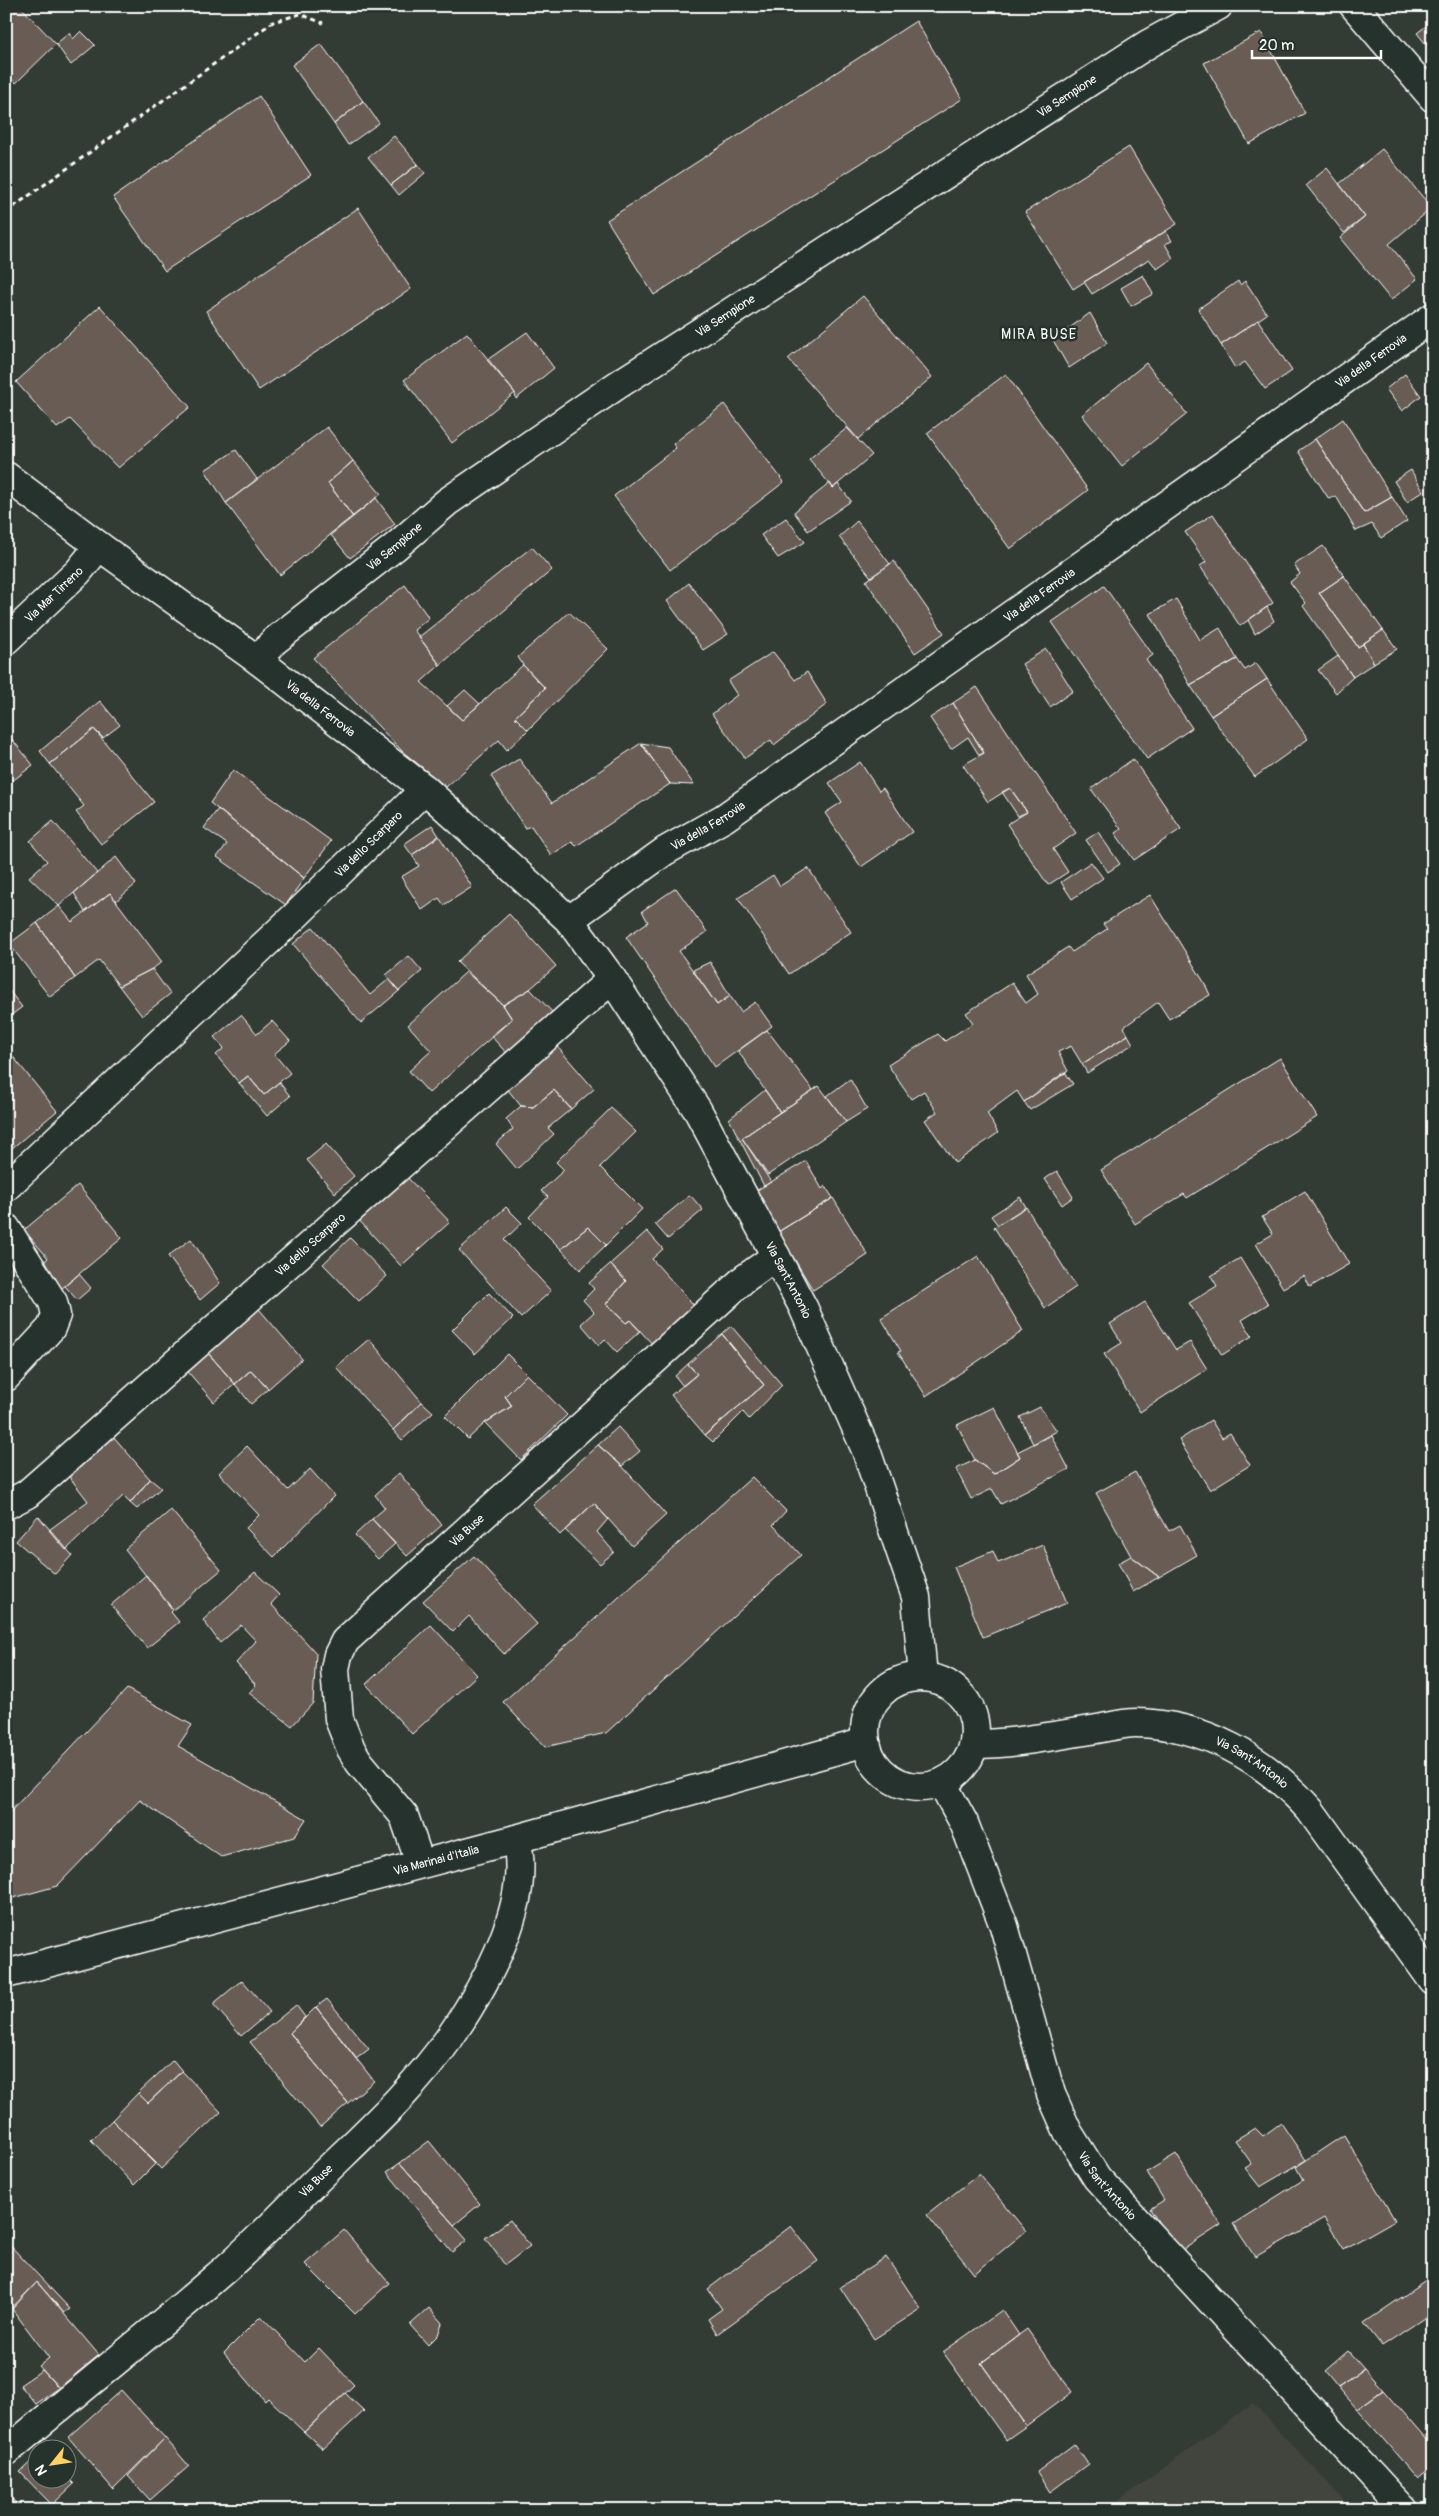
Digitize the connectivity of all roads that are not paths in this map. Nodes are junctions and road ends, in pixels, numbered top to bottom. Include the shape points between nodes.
1 (1218, 6) edge
2 (1354, 6) edge
3 (1433, 98) edge
4 (1433, 317) edge
5 (6, 476) edge
6 (99, 546) junction
7 (6, 640) edge
8 (259, 661) junction
9 (424, 789) junction
10 (569, 920) junction
11 (612, 979) junction
12 (6, 1186) edge
13 (6, 1228) edge
14 (776, 1256) junction
15 (6, 1377) edge
16 (6, 1505) edge
17 (923, 1677) junction
18 (866, 1742) junction
19 (974, 1744) junction
20 (942, 1783) junction
21 (516, 1839) junction
22 (420, 1863) junction
23 (6, 1974) edge
24 (1433, 1981) edge
25 (6, 2452) edge
26 (1404, 2510) edge

1 - 8 street, Via Sempione via 1148,44 608,391 447,502 273,642
2 - 3 street
4 - 10 street, Via della Ferrovia via 732,812 665,851
5 - 6 street, Via della Ferrovia
6 - 7 street, Via Mar Tirreno via 78,572
6 - 8 street, Via della Ferrovia
8 - 9 street, Via della Ferrovia
9 - 10 street, Via della Ferrovia
9 - 12 street, Via dello Scarparo via 258,951
10 - 11 street, Via Sant'Antonio
11 - 14 street, Via Sant'Antonio via 698,1111
11 - 16 street, Via dello Scarparo via 35,1487
13 - 15 street via 53,1302 56,1315 52,1328
14 - 17 street, Via Sant'Antonio via 804,1306 866,1450 916,1597
14 - 22 street, Via Buse via 736,1285 341,1647 335,1669 336,1703 344,1734 359,1762 404,1816
17 - 18 street via 896,1683 874,1702 868,1714
17 - 19 street via 952,1688 964,1699 975,1728
18 - 20 street via 878,1768 901,1784 914,1787
18 - 21 street, Via Marinai d'Italia
19 - 20 street via 963,1767
19 - 24 street, Via Sant'Antonio via 998,1744 1134,1723 1191,1732 1245,1753 1291,1788 1310,1810
20 - 26 street, Via Sant'Antonio via 964,1824 1004,1926 1052,2094 1068,2132 1097,2178
21 - 22 street, Via Marinai d'Italia
21 - 25 street, Via Buse via 520,1879 505,1939 472,2002 449,2038 414,2082 218,2276
22 - 23 street, Via Marinai d'Italia

